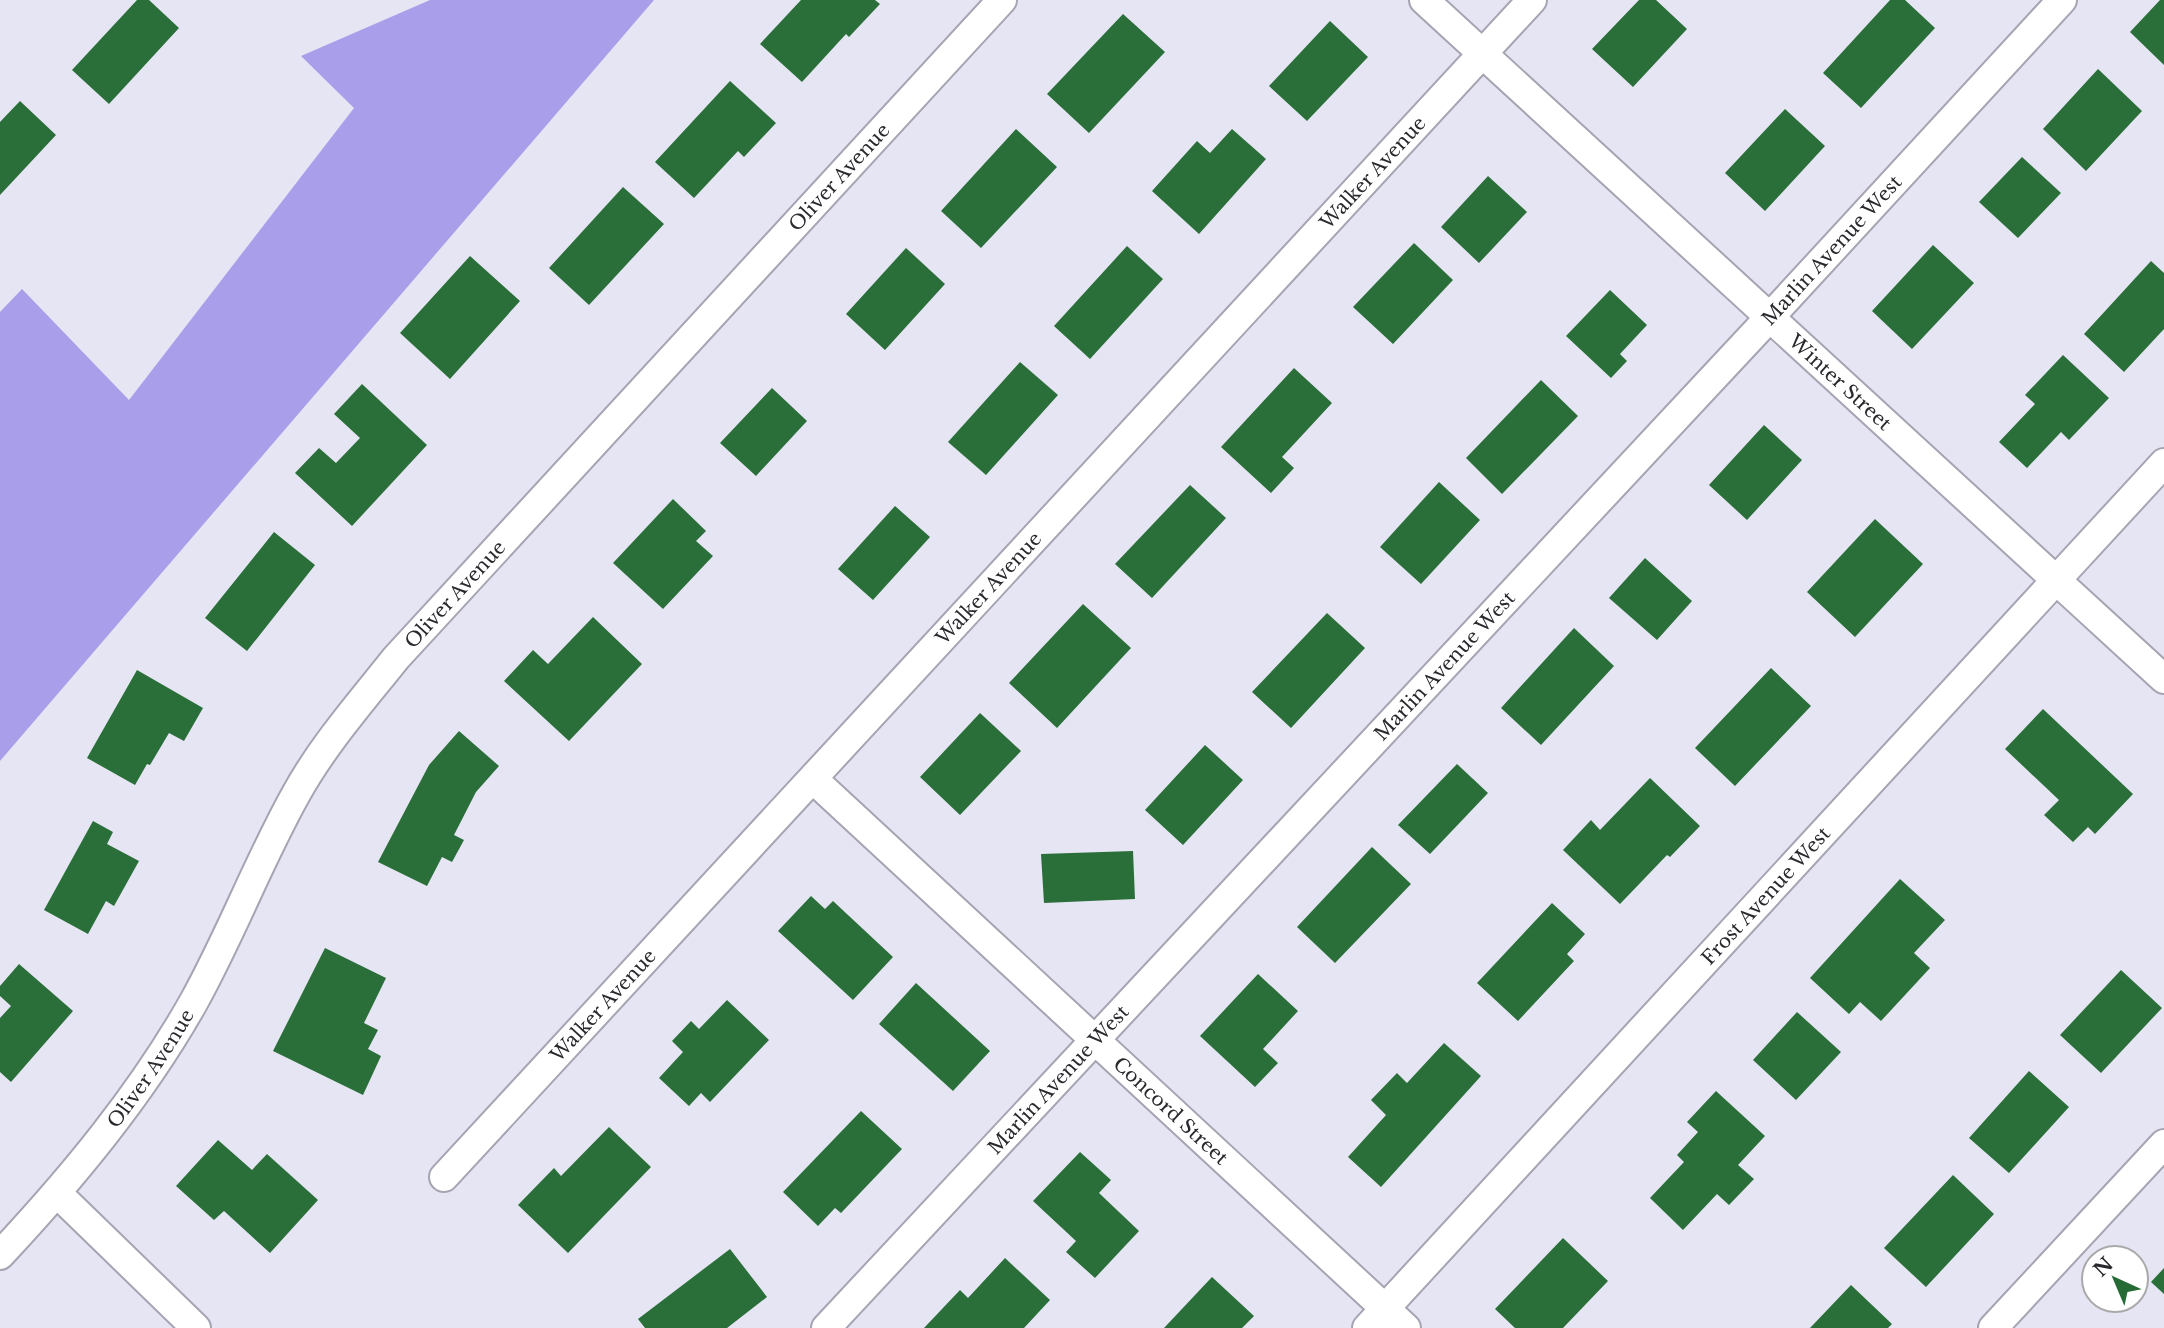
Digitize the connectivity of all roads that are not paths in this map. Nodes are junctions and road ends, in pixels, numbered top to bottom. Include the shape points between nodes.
1 (1002, 0) edge
2 (1424, 0) edge
3 (1532, 0) edge
4 (2062, 0) edge
5 (1483, 54) junction
6 (1769, 318) junction
7 (2164, 463) edge
8 (2056, 580) junction
9 (2164, 679) edge
10 (813, 779) junction
11 (1095, 1042) junction
12 (2164, 1144) edge
13 (444, 1177) dead end
14 (57, 1193) junction
15 (0, 1255) edge
16 (1376, 1318) edge
17 (196, 1328) edge
18 (826, 1328) edge
19 (1406, 1328) edge
20 (1993, 1328) edge

1 - 14 street, Oliver Avenue via 396,658 358,705 297,792 193,1003 157,1062
2 - 5 street, Winter Street
3 - 5 street, Walker Avenue
4 - 6 street, Marlin Avenue West
5 - 6 street, Winter Street
5 - 10 street, Walker Avenue
6 - 8 street, Winter Street
6 - 11 street, Marlin Avenue West
7 - 8 street, Frost Avenue West
8 - 9 street, Winter Street
8 - 16 street, Frost Avenue West
10 - 11 street, Concord Street
10 - 13 street, Walker Avenue
11 - 16 street, Concord Street
11 - 18 street, Marlin Avenue West
12 - 20 street
14 - 15 street, Oliver Avenue
14 - 17 street
16 - 19 street, Concord Street

